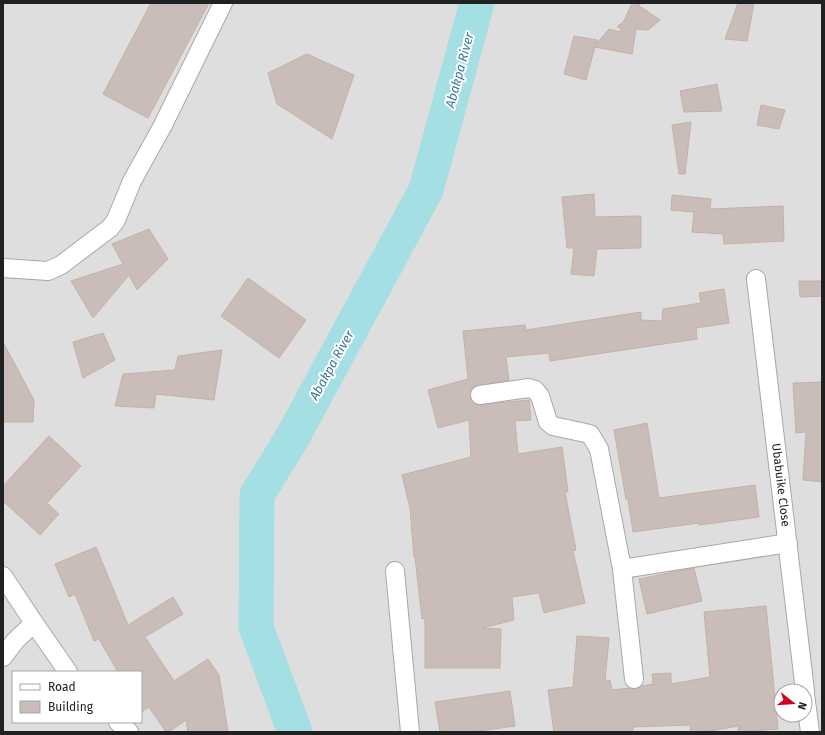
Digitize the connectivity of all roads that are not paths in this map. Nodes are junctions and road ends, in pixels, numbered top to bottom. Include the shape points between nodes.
1 (223, 3) edge
2 (3, 268) edge
3 (756, 279) dead end
4 (480, 395) dead end
5 (788, 543) junction
6 (622, 569) junction
7 (395, 570) dead end
8 (3, 576) edge
9 (34, 623) junction
10 (3, 657) edge
11 (67, 671) edge
12 (634, 679) dead end
13 (804, 683) edge
14 (119, 723) edge
15 (129, 732) edge
16 (410, 732) edge

1 - 2 street via 110,228 61,265 48,271
3 - 5 street, Ubabuike Close
4 - 6 street via 529,388 535,390 540,396 548,422 553,426 590,434 599,449
5 - 6 street
5 - 13 street, Ubabuike Close
6 - 12 street
7 - 16 street
8 - 9 street
9 - 10 street
9 - 11 street
14 - 15 street

